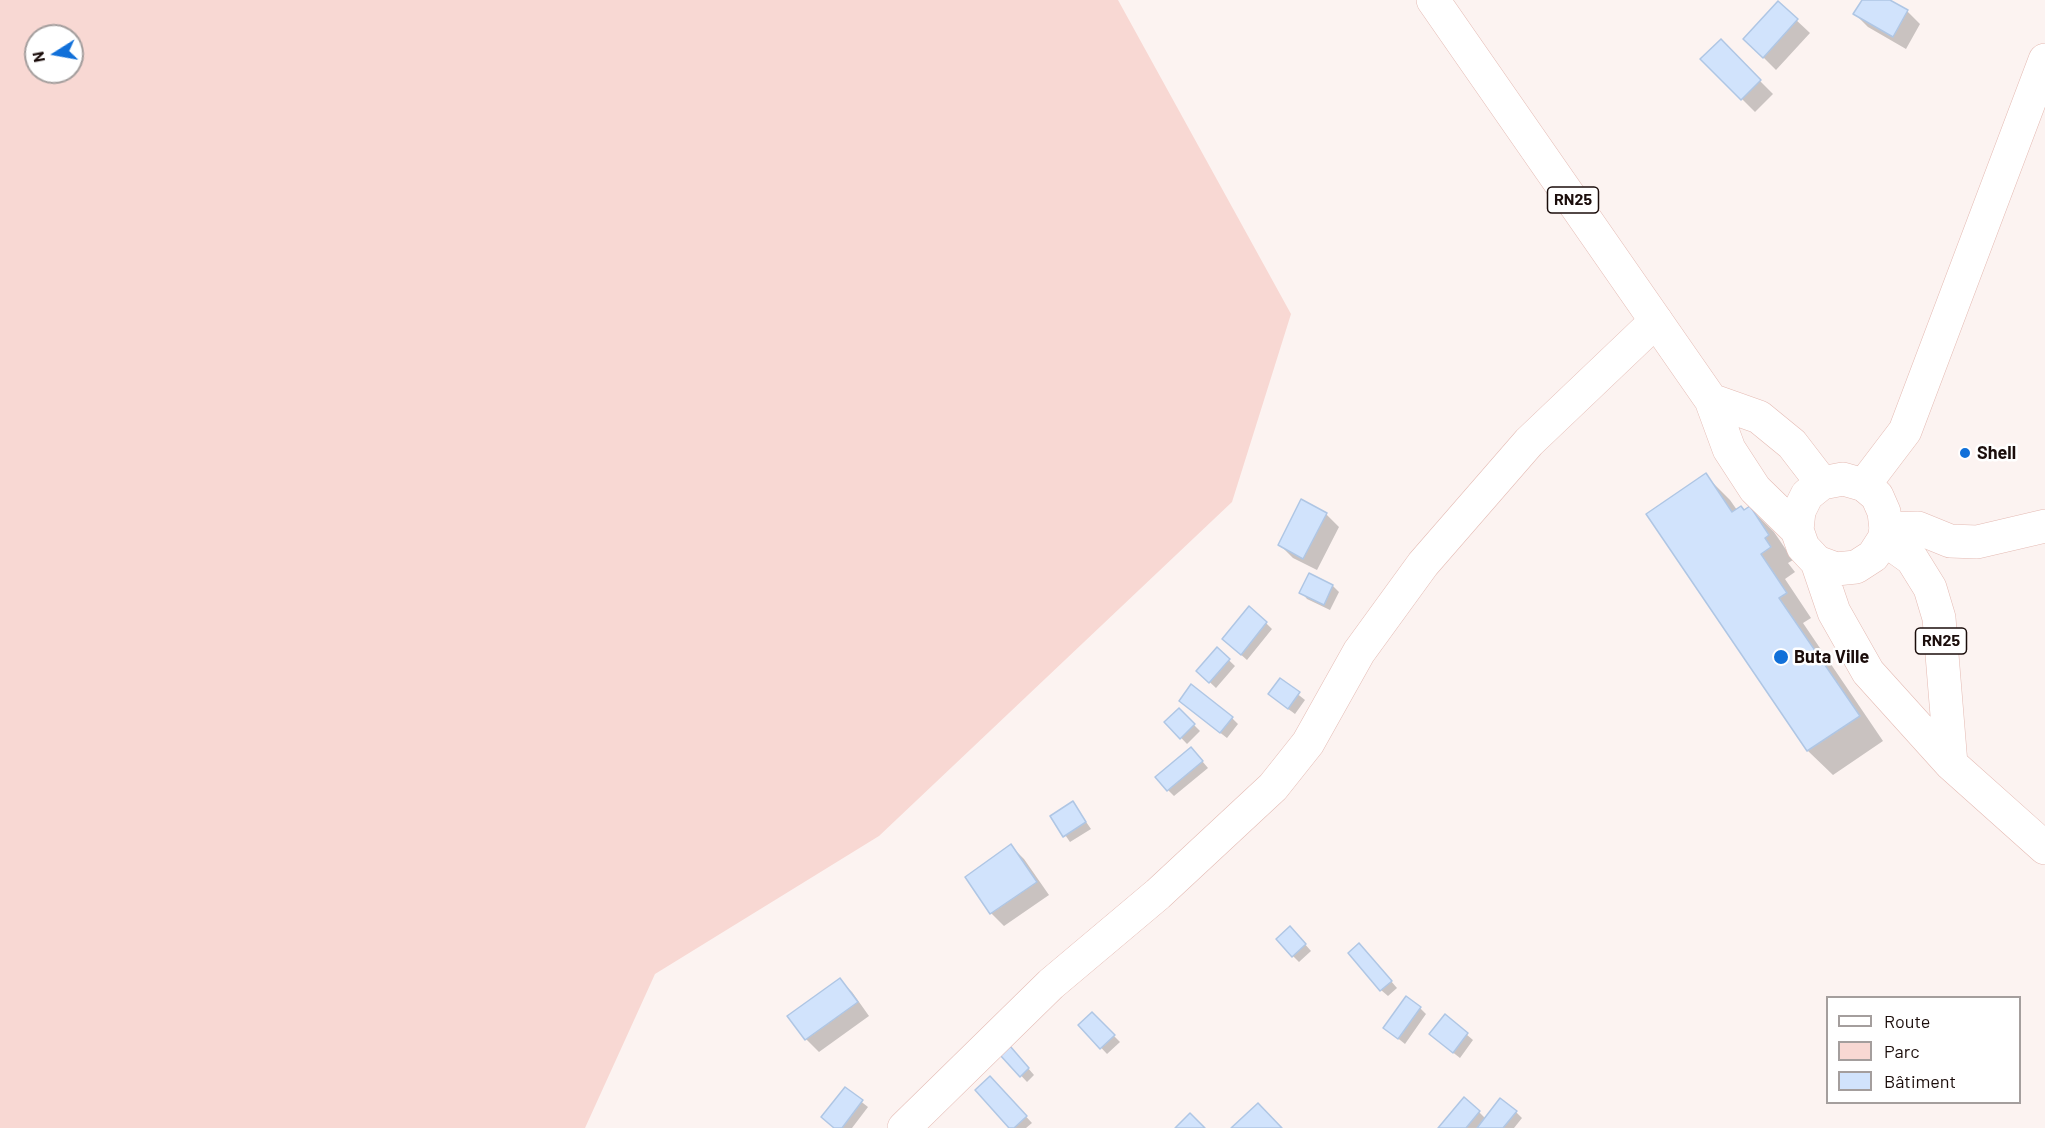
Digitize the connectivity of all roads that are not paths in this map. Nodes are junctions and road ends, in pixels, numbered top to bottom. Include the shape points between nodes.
1 (1433, 0) edge
2 (2045, 60) edge
3 (1656, 321) junction
4 (1711, 400) junction
5 (1822, 483) junction
6 (1864, 485) junction
7 (2045, 526) edge
8 (1797, 530) junction
9 (1885, 534) junction
10 (1817, 562) junction
11 (1951, 764) junction
12 (2045, 848) edge
13 (904, 1128) edge

1 - 3 street, RN25
2 - 6 street via 1905,431
3 - 4 street, RN25
3 - 13 street via 1528,442 1423,564 1359,652 1308,743 1274,787 1158,894 1052,984
4 - 5 street via 1759,417 1792,444
4 - 8 street, RN25 via 1729,449 1755,489
5 - 6 street via 1843,479
5 - 8 street via 1807,495 1799,511
6 - 9 street via 1877,496 1884,512
7 - 9 street via 1977,542 1950,541 1918,528
8 - 10 street via 1803,547
9 - 10 street via 1873,556 1856,567 1836,568
9 - 11 street, RN25 via 1912,559 1930,588 1939,618
10 - 11 street via 1834,612 1868,672
11 - 12 street

